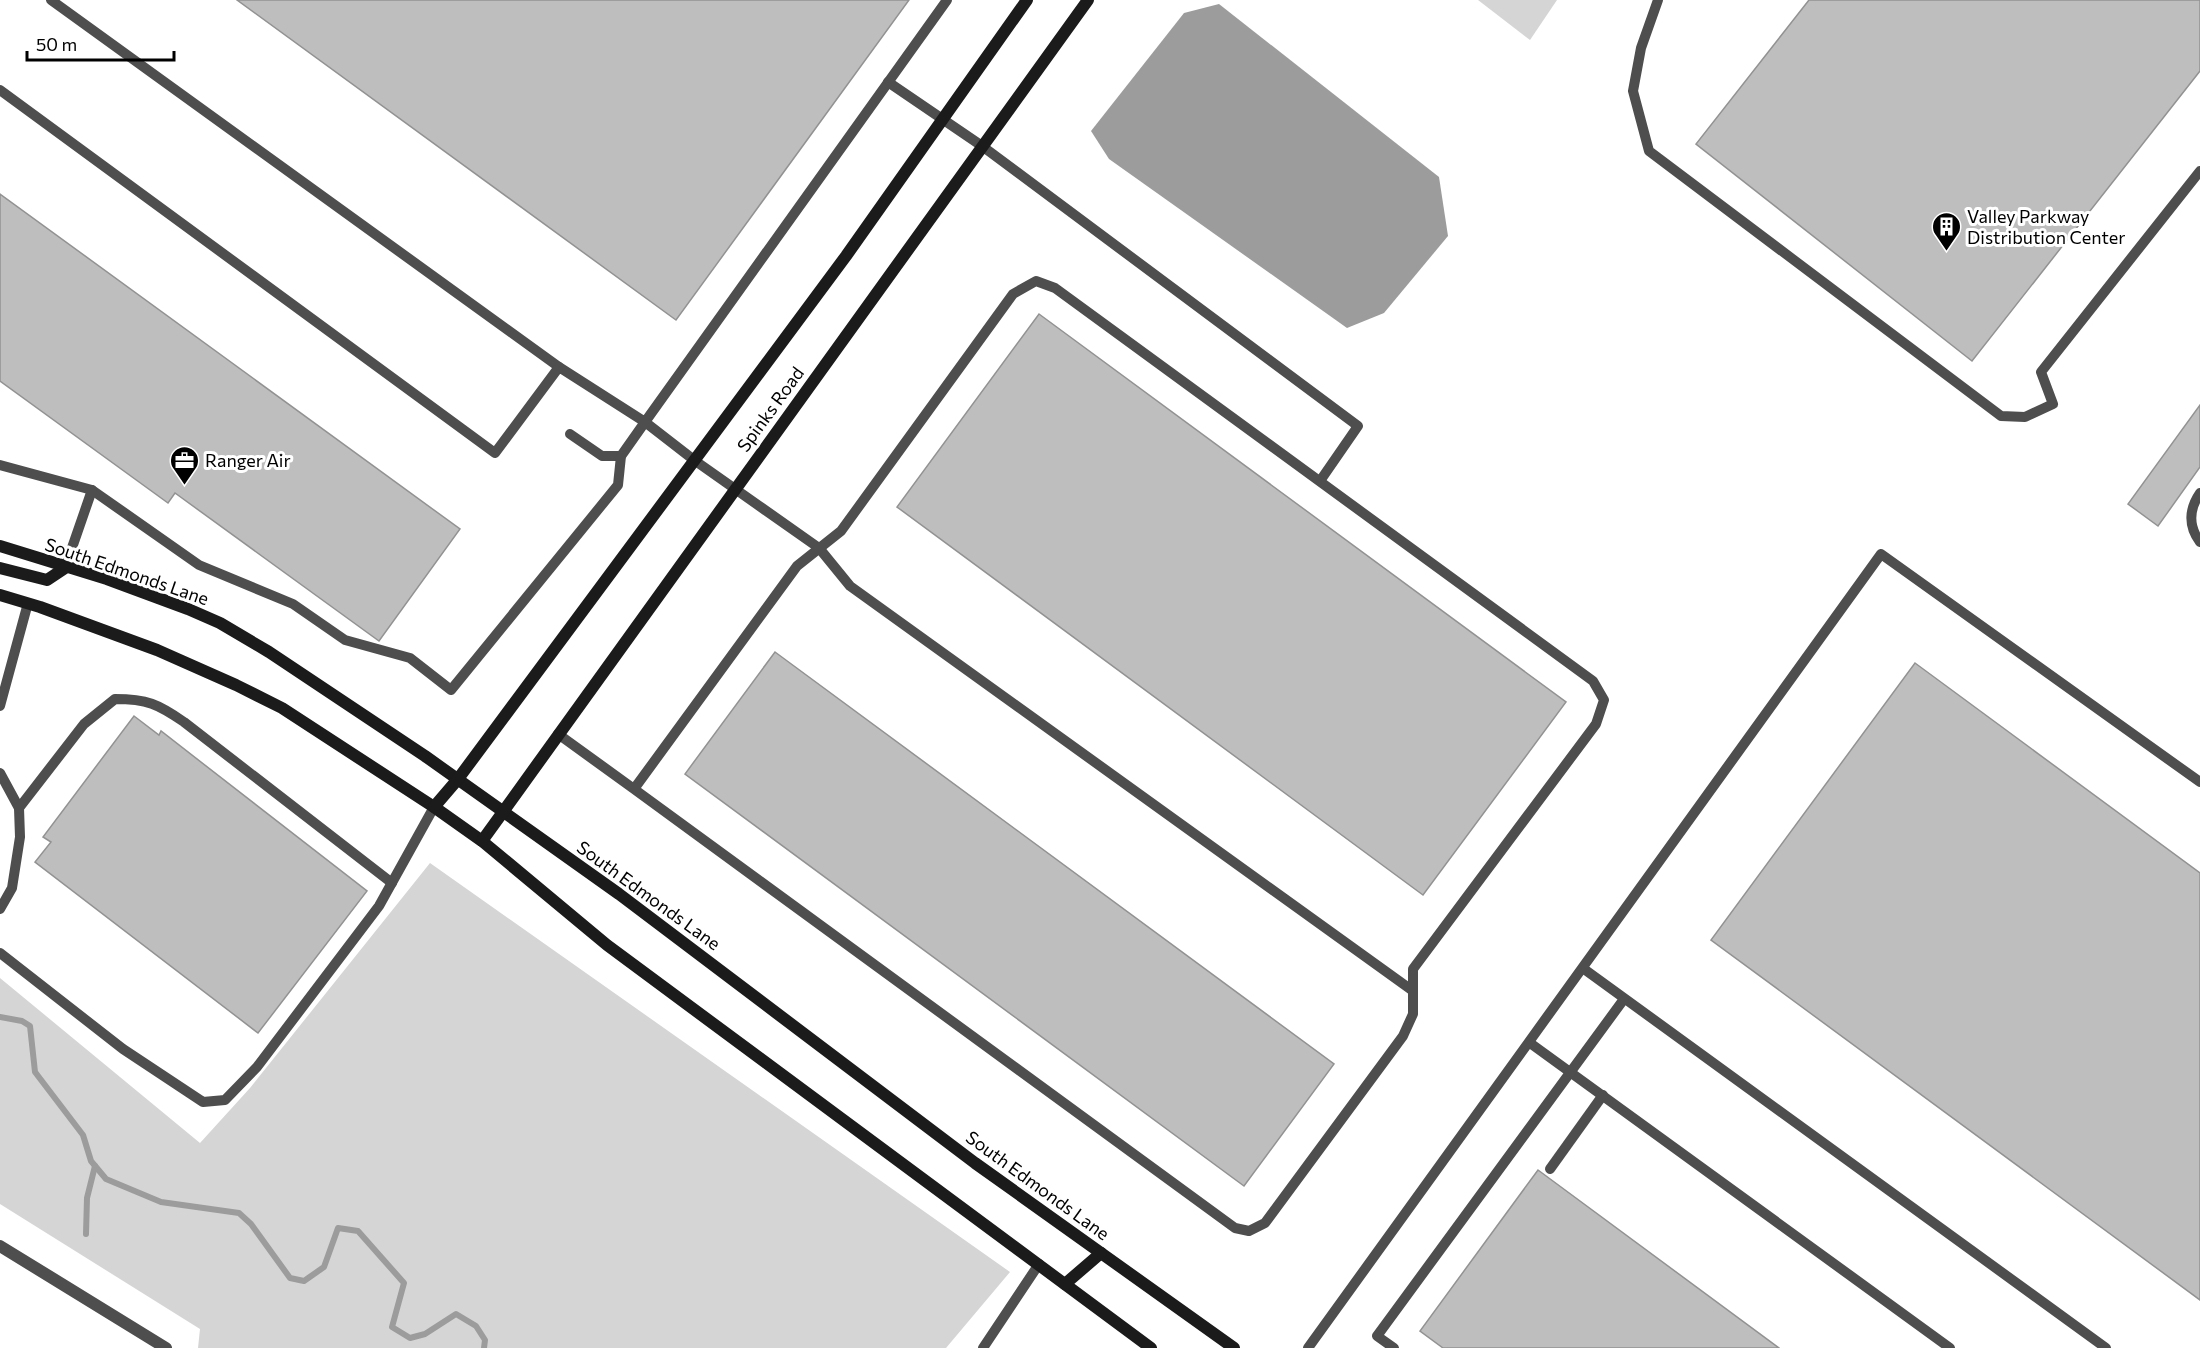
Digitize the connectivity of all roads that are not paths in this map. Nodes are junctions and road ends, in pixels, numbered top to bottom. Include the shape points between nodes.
1 (51, 0) edge
2 (947, 0) edge
3 (1027, 0) edge
4 (1088, 0) edge
5 (1658, 0) edge
6 (888, 82) junction
7 (0, 90) edge
8 (943, 118) junction
9 (982, 146) junction
10 (2200, 171) edge
11 (559, 367) junction
12 (645, 422) junction
13 (570, 434) dead end
14 (621, 456) junction
15 (694, 460) junction
16 (0, 465) edge
17 (1320, 481) junction
18 (735, 488) junction
19 (92, 489) junction
20 (2200, 493) edge
21 (2200, 542) edge
22 (0, 546) edge
23 (819, 548) junction
24 (0, 568) edge
25 (65, 568) junction
26 (0, 595) edge
27 (28, 603) junction
28 (0, 706) edge
29 (558, 734) junction
30 (0, 772) edge
31 (458, 779) junction
32 (2200, 782) edge
33 (634, 789) junction
34 (434, 807) junction
35 (19, 808) junction
36 (502, 811) junction
37 (482, 840) junction
38 (392, 883) junction
39 (0, 909) edge
40 (0, 953) edge
41 (1584, 969) junction
42 (1413, 991) junction
43 (1624, 999) junction
44 (1530, 1043) junction
45 (1571, 1072) junction
46 (1603, 1095) junction
47 (1550, 1169) dead end
48 (0, 1246) edge
49 (1101, 1253) junction
50 (1039, 1264) junction
51 (1065, 1284) junction
52 (166, 1348) edge
53 (983, 1348) edge
54 (1151, 1348) edge
55 (1234, 1348) edge
56 (1308, 1348) edge
57 (1394, 1348) edge
58 (1950, 1348) edge
59 (2106, 1348) edge

1 - 11 lane
2 - 6 lane
3 - 8 main road, Spinks Road
4 - 9 main road, Spinks Road
5 - 10 lane via 1641,48 1633,91 1649,151 2001,416 2025,417 2053,404 2041,372
6 - 8 lane
6 - 12 lane
7 - 11 lane via 495,453
8 - 9 lane
8 - 15 main road, Spinks Road
9 - 17 lane via 1358,426
9 - 18 main road, Spinks Road
11 - 12 lane
12 - 14 lane
12 - 15 lane
13 - 14 lane via 602,456
14 - 19 lane via 618,485 451,690 410,658 345,640 293,604 199,565
15 - 18 lane
15 - 31 main road, Spinks Road
16 - 19 lane
17 - 23 lane via 1055,288 1036,281 1013,294 841,531
17 - 42 lane via 1593,681 1604,700 1596,724 1413,969
18 - 23 lane
18 - 29 main road, Spinks Road
19 - 25 lane
20 - 21 lane via 2191,506 2192,523
22 - 25 main road, South Edmonds Lane
23 - 33 lane via 797,566
23 - 42 lane via 850,586
24 - 25 main road via 47,580
25 - 31 main road, South Edmonds Lane via 107,579 220,623
26 - 27 main road
27 - 28 lane
27 - 34 main road via 157,650 282,708
29 - 33 lane
29 - 36 main road, Spinks Road
30 - 35 lane
31 - 34 main road, Spinks Road
31 - 36 main road, South Edmonds Lane
32 - 41 lane via 1881,554
33 - 42 lane via 1236,1228 1249,1230 1265,1223 1403,1036 1413,1014
34 - 37 main road
34 - 38 lane
35 - 38 lane via 84,724 115,699 141,699 158,704 184,722
35 - 39 lane via 20,837 12,888
36 - 37 main road, Spinks Road
36 - 49 main road, South Edmonds Lane
37 - 50 main road via 607,945
38 - 40 lane via 380,906 257,1067 225,1100 203,1102 183,1089 123,1049
41 - 43 lane
41 - 44 lane
43 - 45 lane
43 - 59 lane
44 - 45 lane
44 - 56 lane
45 - 46 lane
45 - 57 lane via 1377,1336
46 - 47 lane
46 - 58 lane
48 - 52 street
49 - 51 main road
49 - 55 main road, South Edmonds Lane
50 - 51 main road
50 - 53 lane
51 - 54 main road

